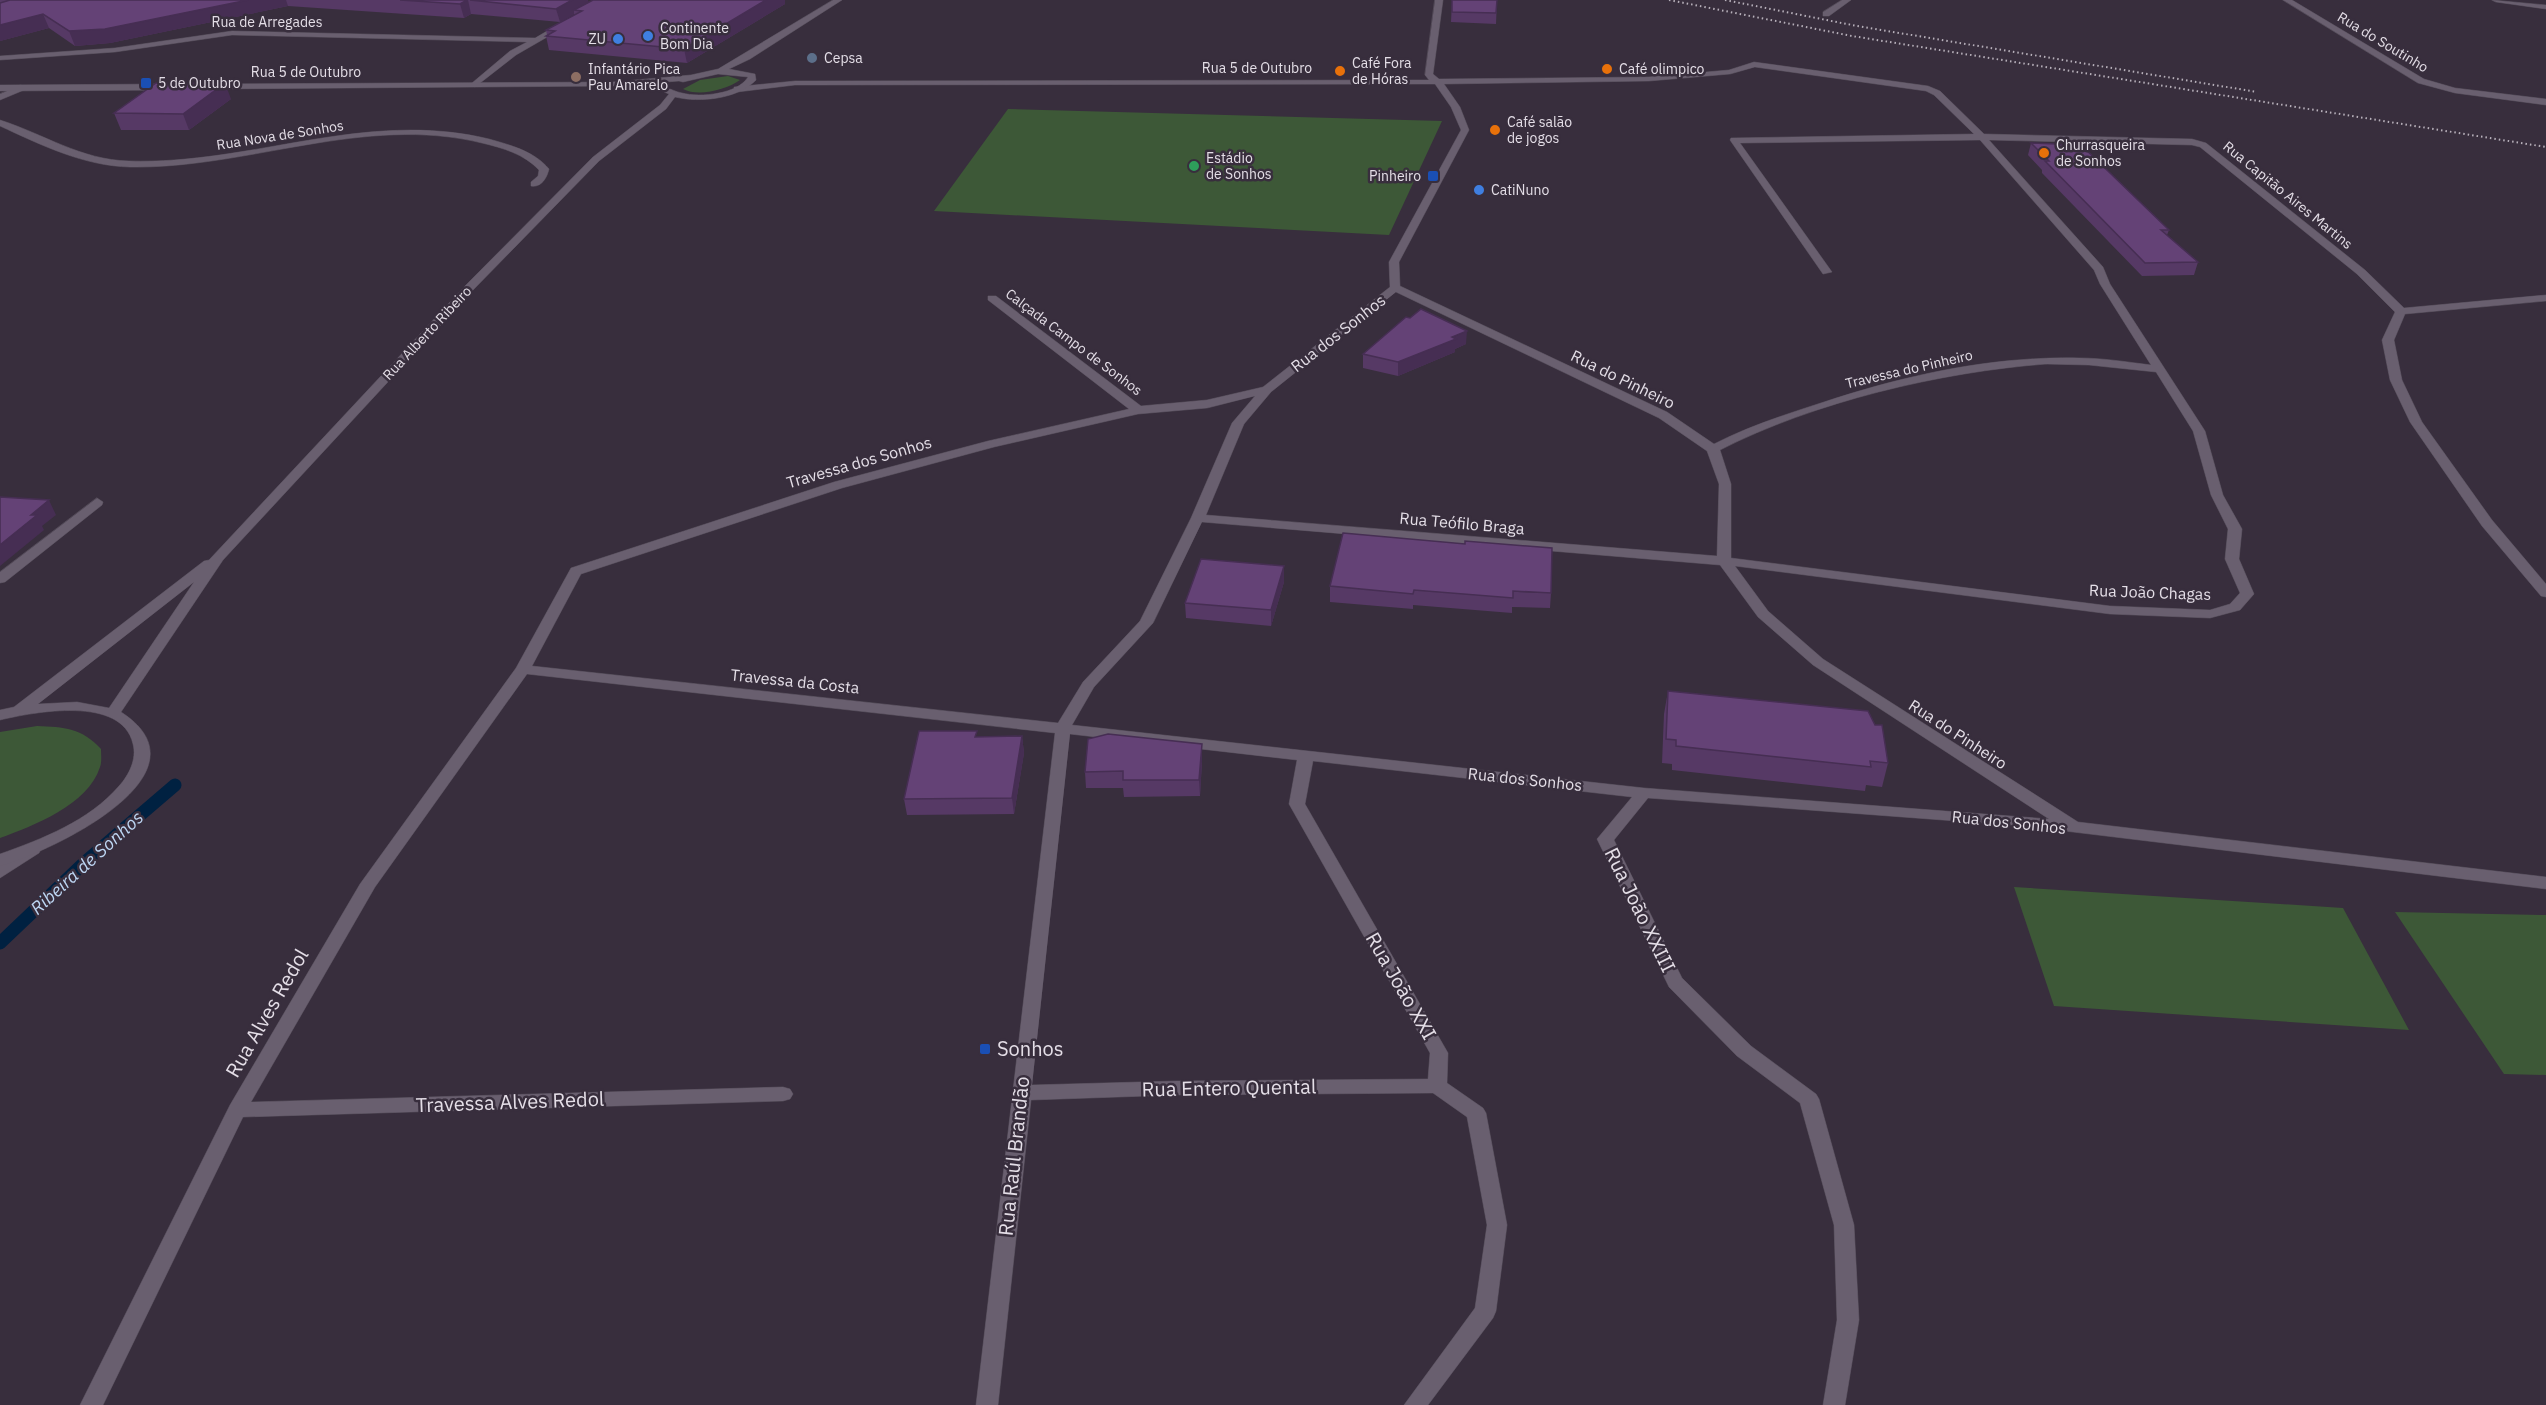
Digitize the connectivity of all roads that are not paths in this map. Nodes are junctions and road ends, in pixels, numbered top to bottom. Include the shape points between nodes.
1 (838, 0) edge
2 (1439, 0) edge
3 (1847, 0) edge
4 (2287, 0) edge
5 (2496, 0) edge
6 (2546, 7) edge
7 (1826, 14) dead end
8 (575, 19) edge
9 (535, 40) junction
10 (747, 57) junction
11 (0, 58) edge
12 (743, 72) junction
13 (709, 73) junction
14 (752, 76) junction
15 (692, 77) junction
16 (1438, 82) junction
17 (795, 83) junction
18 (613, 84) junction
19 (475, 85) junction
20 (186, 87) edge
21 (197, 87) edge
22 (0, 88) edge
23 (21, 88) junction
24 (737, 89) junction
25 (672, 92) junction
26 (719, 94) junction
27 (0, 97) edge
28 (2546, 102) edge
29 (646, 120) junction
30 (0, 123) edge
31 (1982, 137) junction
32 (534, 184) dead end
33 (1827, 272) dead end
34 (1395, 288) junction
35 (992, 298) dead end
36 (2546, 298) edge
37 (2401, 311) junction
38 (2157, 369) junction
39 (1267, 390) junction
40 (1138, 410) junction
41 (1713, 449) junction
42 (97, 502) dead end
43 (1198, 518) junction
44 (218, 557) junction
45 (1724, 561) junction
46 (0, 579) edge
47 (2546, 593) edge
48 (523, 669) junction
49 (20, 710) junction
50 (113, 713) junction
51 (0, 715) edge
52 (1063, 728) junction
53 (1306, 755) junction
54 (1644, 793) junction
55 (2076, 828) junction
56 (33, 849) junction
57 (0, 860) edge
58 (0, 872) edge
59 (2546, 882) edge
60 (1437, 1086) junction
61 (1021, 1093) junction
62 (783, 1094) dead end
63 (237, 1110) junction
64 (91, 1405) edge
65 (987, 1405) edge
66 (1415, 1405) edge
67 (1834, 1405) edge

1 - 10 street
2 - 16 street via 1429,75
3 - 7 street
4 - 28 street, Rua do Soutinho via 2435,87
5 - 6 street
8 - 9 street
9 - 11 street, Rua de Arregades via 232,33 115,51
9 - 19 street
10 - 12 street via 741,65
10 - 13 street
12 - 13 street
12 - 14 street, Rua 5 de Outubro
13 - 15 street
14 - 17 street, Rua 5 de Outubro
14 - 24 street via 748,84
15 - 18 street, Rua 5 de Outubro
15 - 25 street, Rua Alberto Ribeiro via 677,83
16 - 17 street, Rua 5 de Outubro
16 - 31 street, Rua 5 de Outubro via 1659,78 1730,72 1754,64 1928,89
16 - 34 street via 1459,111 1465,130 1394,262
17 - 24 street, Rua 5 de Outubro
18 - 19 street, Rua 5 de Outubro
18 - 25 street, Rua 5 de Outubro
19 - 21 street, Rua 5 de Outubro
20 - 23 street
22 - 23 street
23 - 27 street
24 - 26 street, Rua 5 de Outubro
25 - 26 street, Rua 5 de Outubro via 692,97
25 - 29 street, Rua Alberto Ribeiro
26 - 29 street, Rua Alberto Ribeiro
29 - 44 street, Rua Alberto Ribeiro via 596,159 470,287
30 - 32 street, Rua Nova de Sonhos via 58,150 95,161 129,164 199,161 401,131 445,132 481,138 535,159 544,169 543,177
31 - 33 street, Rua Capitão Aires Martins via 1734,140
31 - 37 street, Rua Capitão Aires Martins via 2203,145 2361,272
31 - 38 street, Rua João Chagas via 2099,269
34 - 39 street, Rua dos Sonhos
34 - 41 street, Rua do Pinheiro via 1663,415
35 - 40 street, Calçada Campo de Sonhos
36 - 37 street
37 - 47 street via 2388,340 2396,380 2416,422 2487,523
38 - 41 street, Travessa do Pinheiro via 2078,361 1942,374 1862,393 1742,433
38 - 45 street, Rua João Chagas via 2199,431 2217,495 2235,529 2232,559 2247,594 2235,607 2210,614 2110,610
39 - 40 street, Travessa dos Sonhos via 1207,404
39 - 43 street, Rua dos Sonhos via 1238,423
40 - 48 street, Travessa dos Sonhos via 838,485 576,571
41 - 45 street via 1725,484
42 - 46 street
43 - 45 street, Rua Teófilo Braga
43 - 52 street, Rua dos Sonhos via 1146,623 1088,686
44 - 49 street, Rua Alberto Ribeiro
44 - 50 street, Rua Alberto Ribeiro
45 - 55 street, Rua do Pinheiro via 1763,614 1818,662
48 - 52 street, Travessa da Costa
48 - 63 street, Rua Alves Redol via 368,884
49 - 50 street via 87,707
49 - 51 street
50 - 56 street via 134,727 143,748 136,773 114,800 79,827
52 - 53 street, Rua dos Sonhos
52 - 61 street, Rua Raúl Brandão
53 - 54 street, Rua dos Sonhos
53 - 60 street, Rua João XXI via 1297,804 1439,1053
54 - 55 street, Rua dos Sonhos
54 - 67 street, Rua João XXIII via 1605,839 1675,982 1744,1051 1809,1099 1844,1225 1848,1320
55 - 59 street, Rua dos Sonhos
56 - 57 street
56 - 58 street
60 - 61 street, Rua Entero Quental
60 - 66 street via 1476,1113 1497,1225 1485,1311
61 - 65 street, Rua Raúl Brandão
62 - 63 street, Travessa Alves Redol
63 - 64 street, Rua Alves Redol

